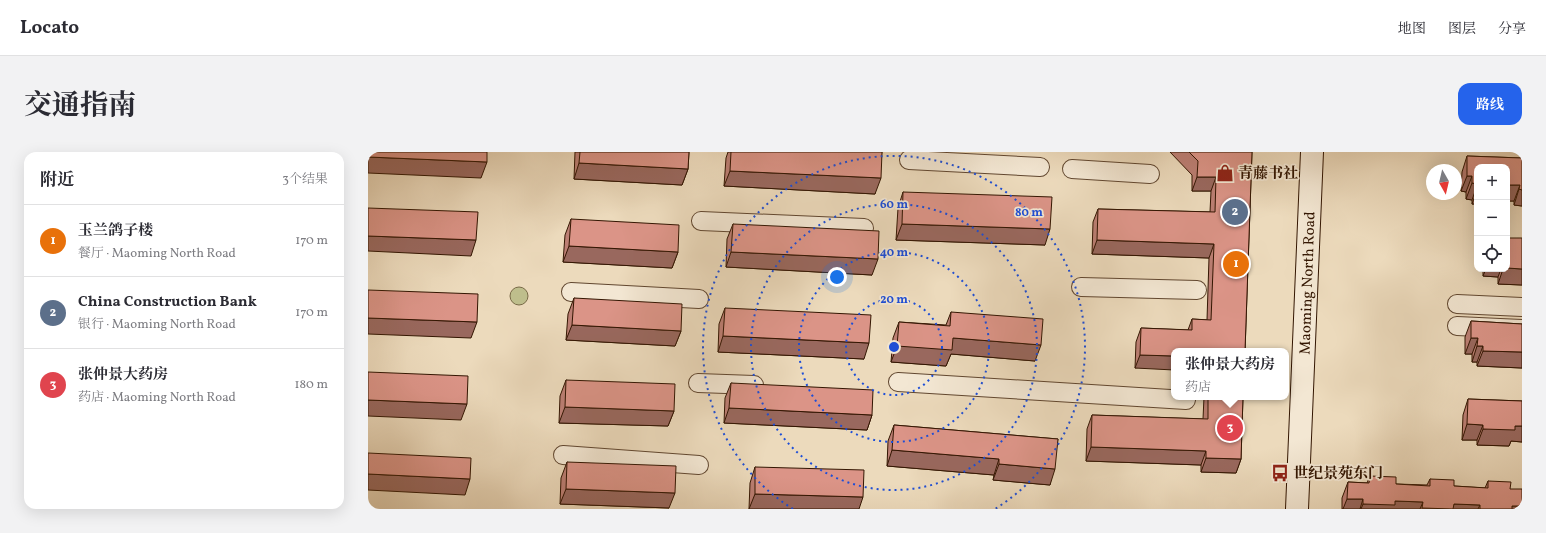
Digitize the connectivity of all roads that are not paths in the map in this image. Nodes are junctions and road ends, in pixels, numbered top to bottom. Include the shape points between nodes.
1 (1312, 152) edge
2 (909, 160) dead end
3 (1040, 167) dead end
4 (1072, 168) dead end
5 (1150, 174) dead end
6 (701, 221) dead end
7 (864, 228) dead end
8 (1081, 287) dead end
9 (1197, 290) dead end
10 (571, 292) dead end
11 (700, 299) dead end
12 (1457, 304) dead end
13 (1522, 307) edge
14 (1457, 326) dead end
15 (1522, 329) edge
16 (898, 382) dead end
17 (698, 383) dead end
18 (774, 386) edge
19 (1171, 399) edge
20 (563, 454) dead end
21 (699, 465) dead end
22 (1297, 509) edge

1 - 22 street, Maoming North Road
2 - 3 street
4 - 5 street
6 - 7 street
8 - 9 street
10 - 11 street
12 - 13 street
14 - 15 street
16 - 19 street
17 - 18 street
20 - 21 street

